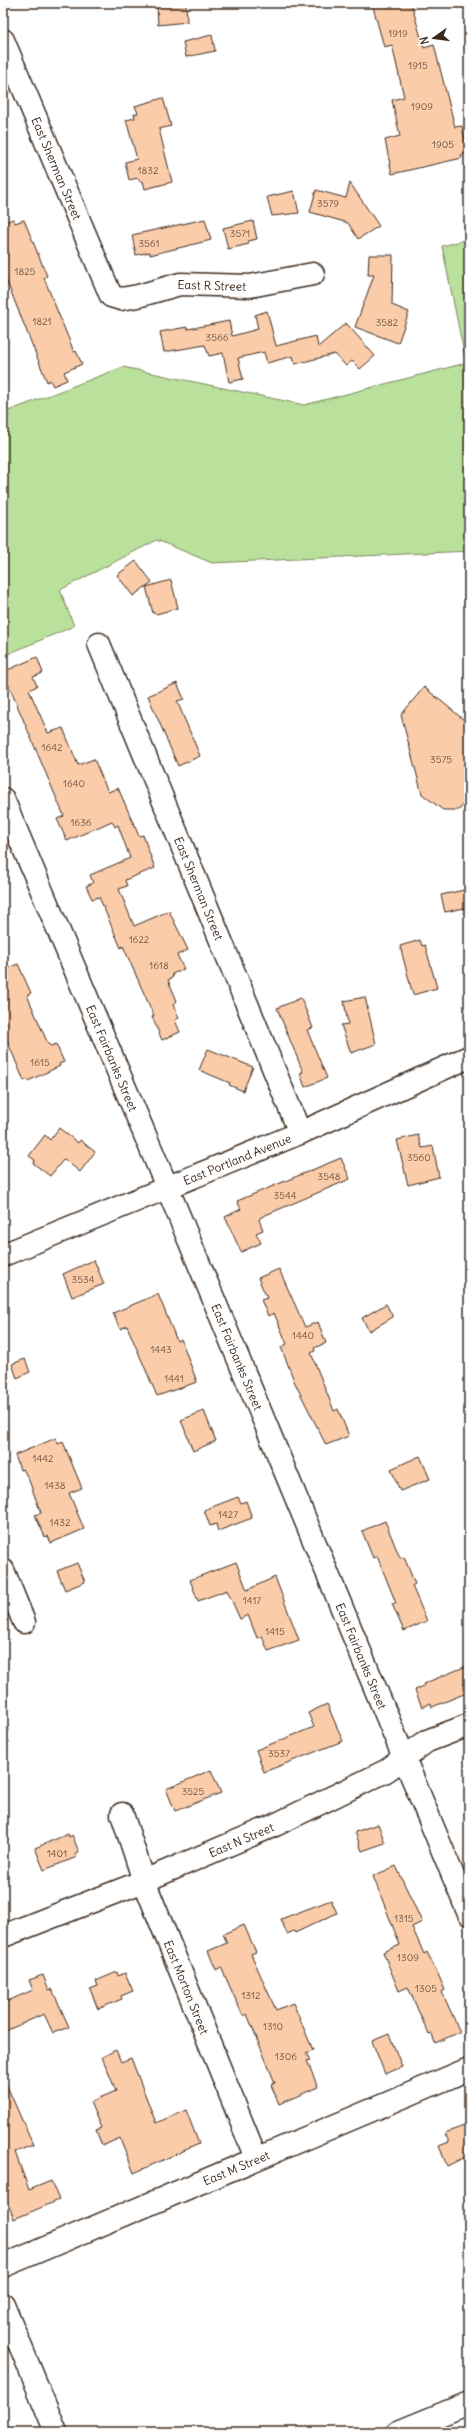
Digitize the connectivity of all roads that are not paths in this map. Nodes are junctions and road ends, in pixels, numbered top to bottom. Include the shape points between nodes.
1 (3, 40) edge
2 (313, 274) dead end
3 (111, 296) joint
4 (99, 644) dead end
5 (3, 799) edge
6 (469, 1057) edge
7 (300, 1133) junction
8 (167, 1187) junction
9 (3, 1255) edge
10 (3, 1570) edge
11 (24, 1622) dead end
12 (469, 1725) edge
13 (404, 1758) junction
14 (122, 1814) dead end
15 (144, 1881) junction
16 (469, 1914) edge
17 (3, 1936) edge
18 (469, 2070) edge
19 (256, 2158) junction
20 (3, 2266) edge
21 (3, 2304) edge
22 (469, 2403) edge
23 (56, 2432) edge
24 (398, 2432) edge

1 - 3 street, East Sherman Street
2 - 3 street, East R Street via 250,286 180,284 121,299
4 - 7 street, East Sherman Street
5 - 8 street, East Fairbanks Street
6 - 7 street, East Portland Avenue
7 - 8 street, East Portland Avenue
8 - 9 street, East Portland Avenue
8 - 13 street, East Fairbanks Street
10 - 11 street
12 - 13 street, East N Street via 427,1741
13 - 15 street, East N Street via 386,1771 275,1825
13 - 16 street, East Fairbanks Street
14 - 15 street, East Morton Street
15 - 17 street, East N Street
15 - 19 street, East Morton Street
18 - 19 street, East M Street
19 - 20 street, East M Street
21 - 23 street
22 - 24 street

